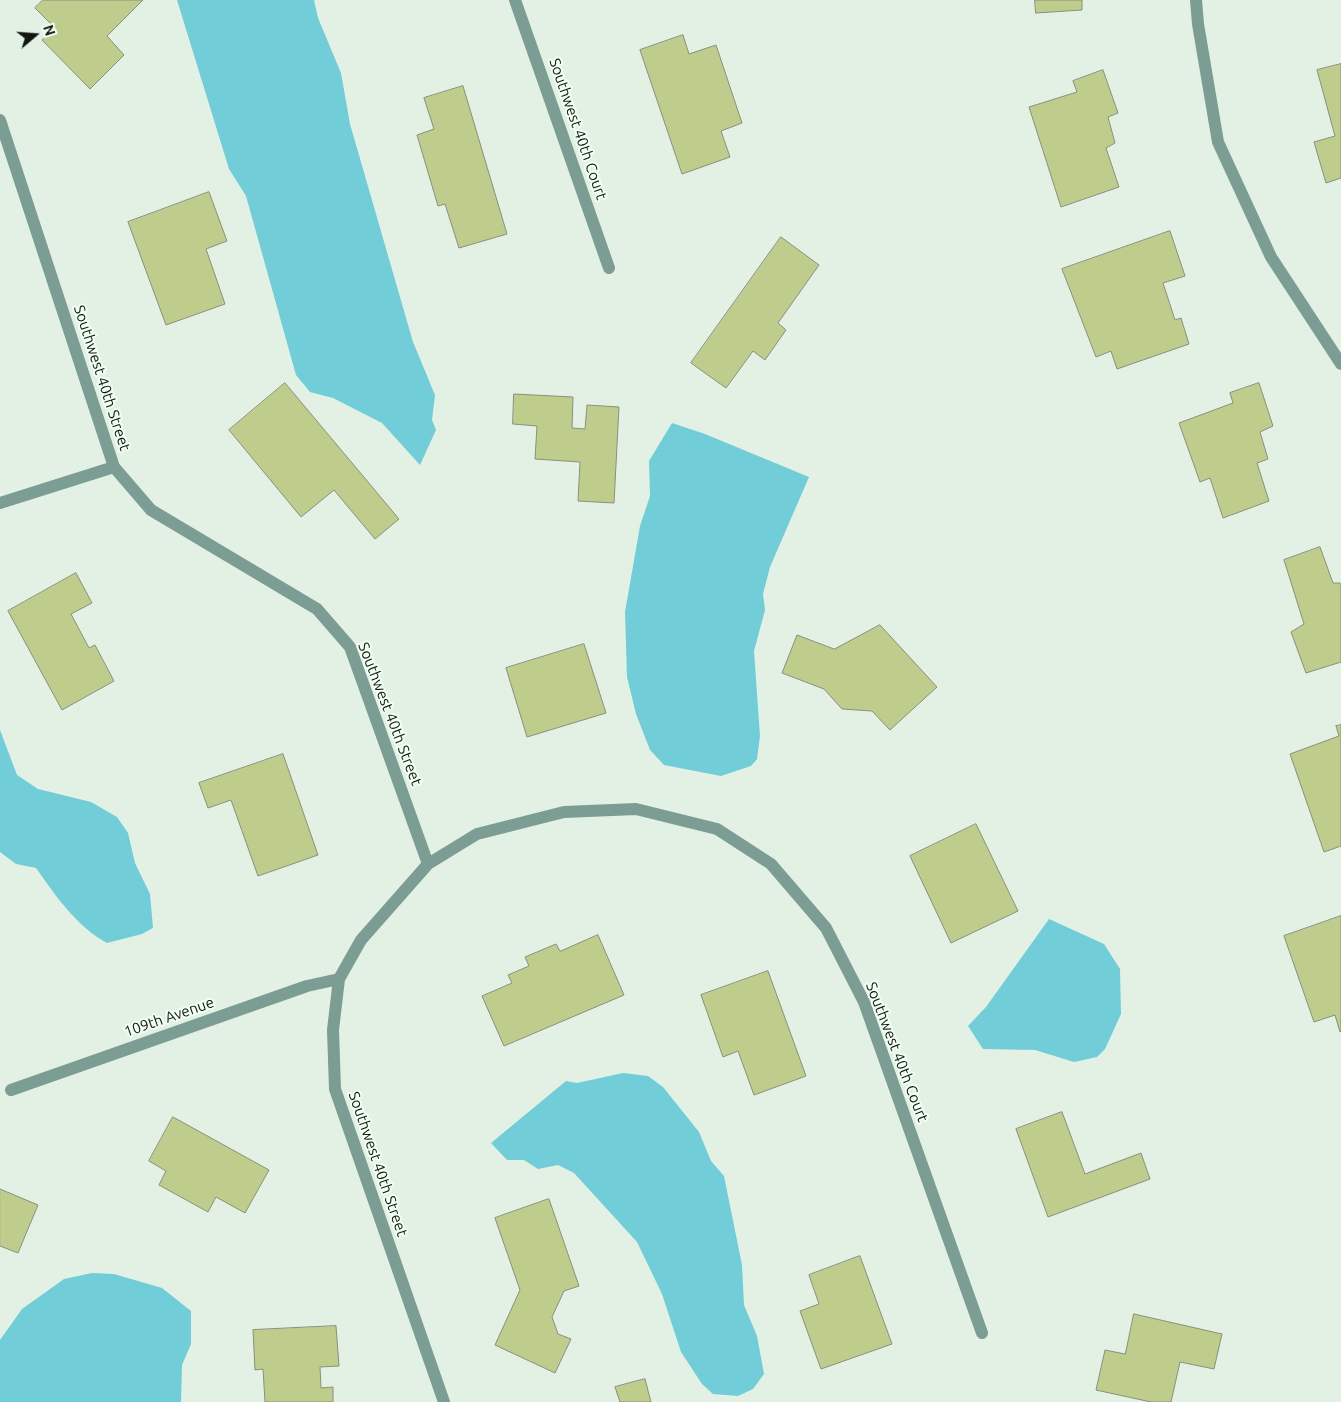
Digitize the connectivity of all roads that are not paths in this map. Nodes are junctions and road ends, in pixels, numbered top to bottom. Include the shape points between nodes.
1 (516, 0) edge
2 (1196, 0) edge
3 (0, 120) edge
4 (609, 268) dead end
5 (1341, 364) edge
6 (114, 467) junction
7 (0, 503) edge
8 (428, 864) junction
9 (340, 979) junction
10 (12, 1090) dead end
11 (982, 1333) dead end
12 (444, 1402) edge

1 - 4 street, Southwest 40th Court
2 - 5 street via 1218,142 1271,257
3 - 6 street, Southwest 40th Street
6 - 7 street
6 - 8 street, Southwest 40th Street via 151,510 317,609 350,647
8 - 9 street, Southwest 40th Street via 361,940
8 - 11 street, Southwest 40th Court via 477,834 564,812 636,809 717,829 771,864 826,928 864,1002
9 - 10 street, 109th Avenue via 307,986
9 - 12 street, Southwest 40th Street via 333,1030 335,1089

